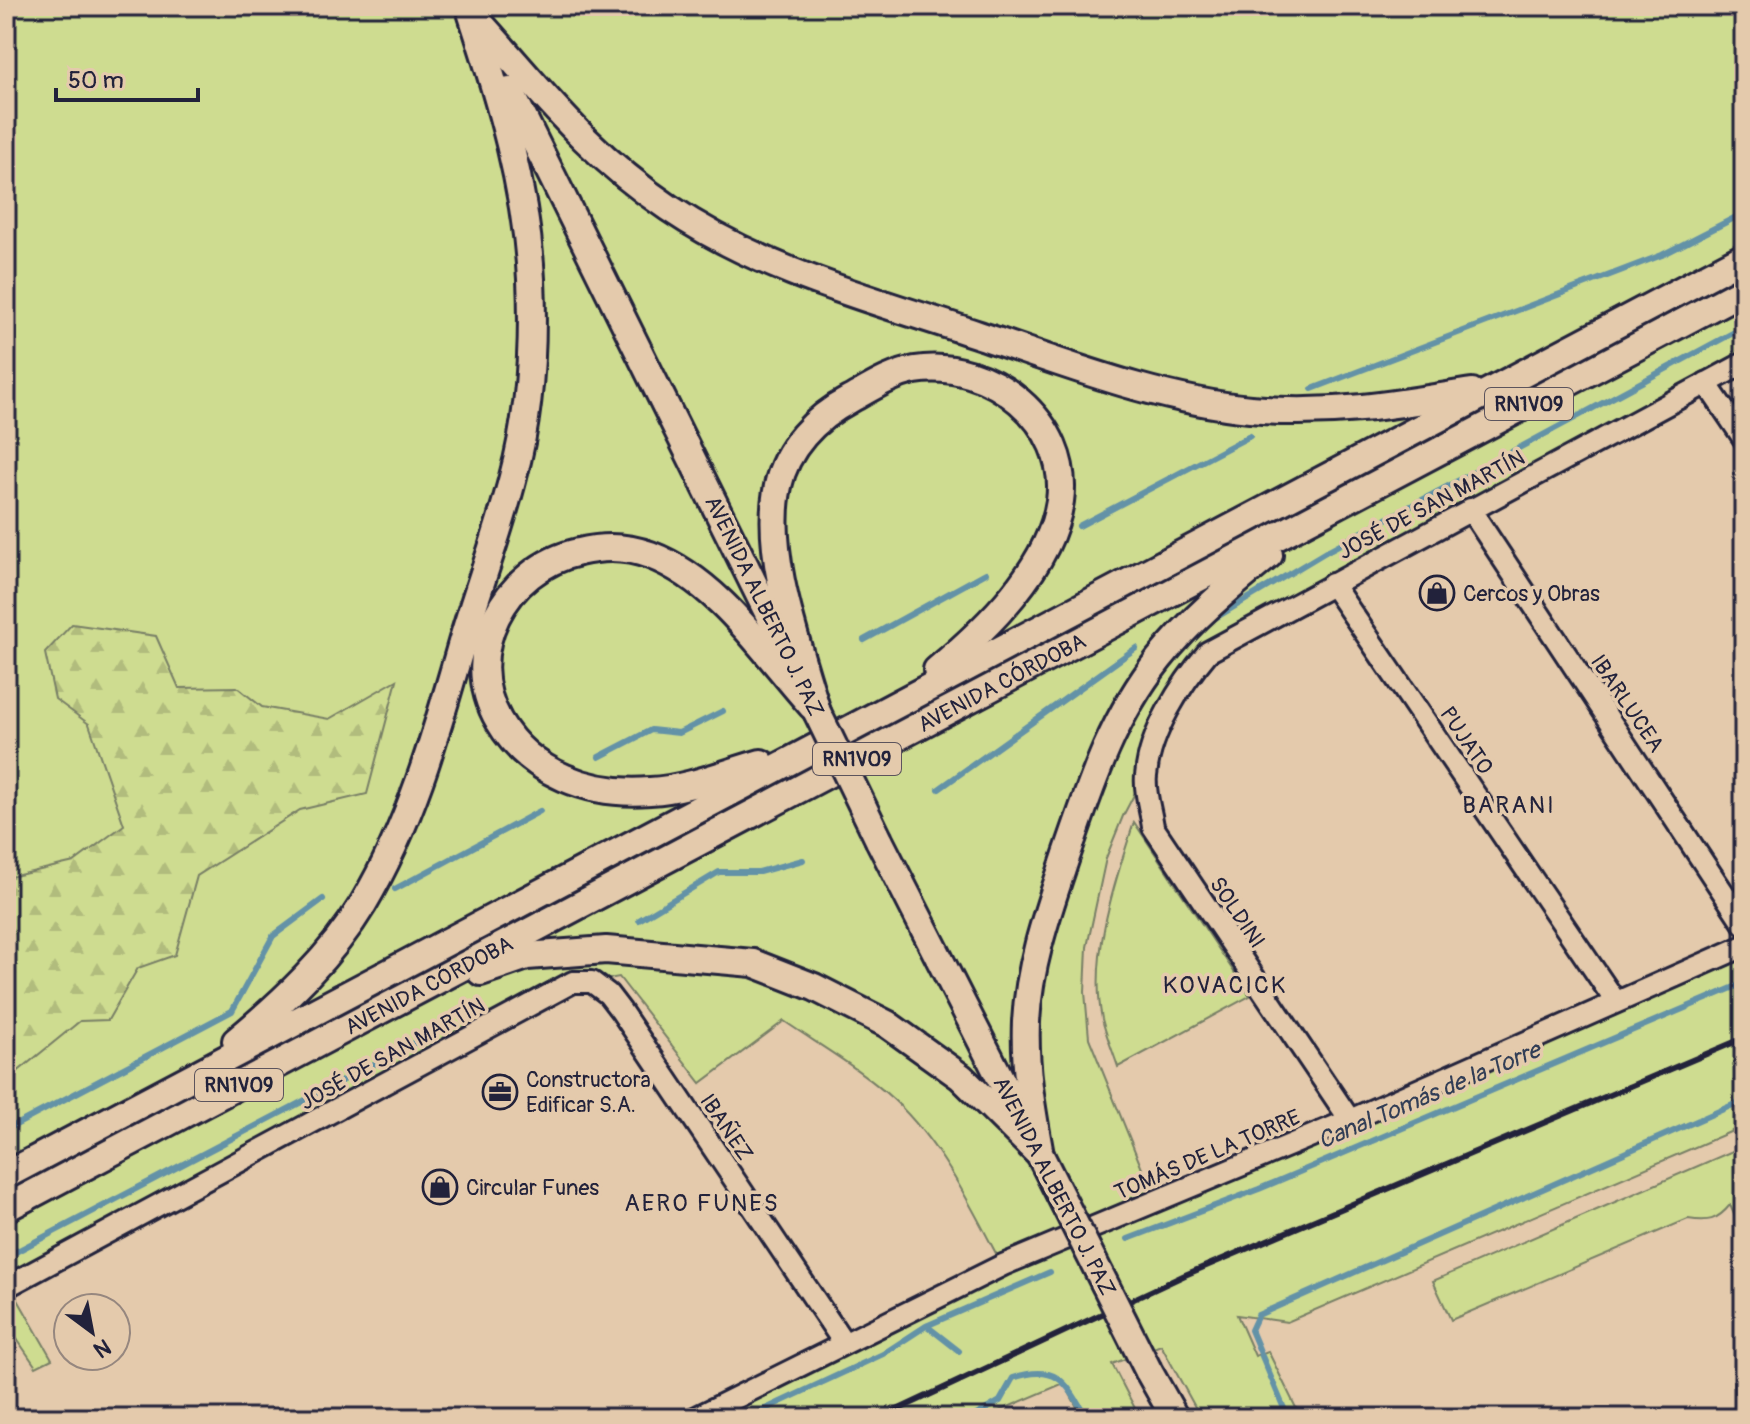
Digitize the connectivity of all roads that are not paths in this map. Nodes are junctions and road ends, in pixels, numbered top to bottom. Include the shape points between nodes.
1 (470, 10) edge
2 (1744, 257) edge
3 (1744, 290) edge
4 (1744, 363) edge
5 (1706, 383) junction
6 (1496, 389) junction
7 (1744, 439) edge
8 (1470, 509) junction
9 (1314, 518) junction
10 (1332, 584) junction
11 (899, 702) junction
12 (817, 712) junction
13 (1165, 713) joint
14 (810, 749) junction
15 (1744, 924) edge
16 (1744, 946) edge
17 (592, 982) joint
18 (401, 999) junction
19 (1616, 1002) junction
20 (196, 1075) junction
21 (1350, 1120) junction
22 (1040, 1155) junction
23 (6, 1175) edge
24 (6, 1208) edge
25 (6, 1287) edge
26 (844, 1343) junction
27 (695, 1418) edge
28 (1175, 1418) edge

1 - 6 main road via 555,111 625,176 724,240 829,286 1204,404 1356,411
1 - 12 main road, AVENIDA ALBERTO J. PAZ
1 - 20 main road via 507,122 531,279 530,378 514,475 396,845 323,960
2 - 6 main road, AVENIDA CÓRDOBA / RN1V09
3 - 9 main road, AVENIDA CÓRDOBA / RN1V09
4 - 5 street, JOSÉ DE SAN MARTÍN
5 - 7 street
5 - 8 street, JOSÉ DE SAN MARTÍN
6 - 11 main road, AVENIDA CÓRDOBA / RN1V09
8 - 10 street, JOSÉ DE SAN MARTÍN
8 - 15 street, IBARLUCEA
9 - 18 main road, AVENIDA CÓRDOBA / RN1V09
9 - 22 main road via 1212,602 1158,660 1115,727 1089,787 1039,935 1026,1020 1026,1074
10 - 13 street, JOSÉ DE SAN MARTÍN via 1208,652
10 - 19 street, PUJATO
11 - 12 main road via 954,655 1020,584 1039,557 1060,502 1058,463 1028,409 977,375 948,369 914,371 841,405 812,426 782,475 775,524 781,572
11 - 14 main road, AVENIDA CÓRDOBA / RN1V09
12 - 14 main road via 707,591 675,567 621,548 566,555 520,581 505,600 487,646 489,693 498,720 513,741 559,776 595,789 650,791 689,785
12 - 22 main road, AVENIDA ALBERTO J. PAZ, bridge
13 - 21 street, SOLDINI via 1146,776 1153,827
14 - 20 main road, AVENIDA CÓRDOBA / RN1V09
16 - 19 street, TOMÁS DE LA TORRE
17 - 25 street, JOSÉ DE SAN MARTÍN via 573,982
17 - 26 street, IBAÑEZ via 621,1011
18 - 22 main road via 527,956 606,950 753,963 887,1024 961,1077
18 - 24 main road, AVENIDA CÓRDOBA / RN1V09
19 - 21 street, TOMÁS DE LA TORRE
20 - 23 main road, AVENIDA CÓRDOBA / RN1V09
21 - 26 street, TOMÁS DE LA TORRE via 1003,1265
22 - 28 main road, AVENIDA ALBERTO J. PAZ, bridge
26 - 27 street, TOMÁS DE LA TORRE

